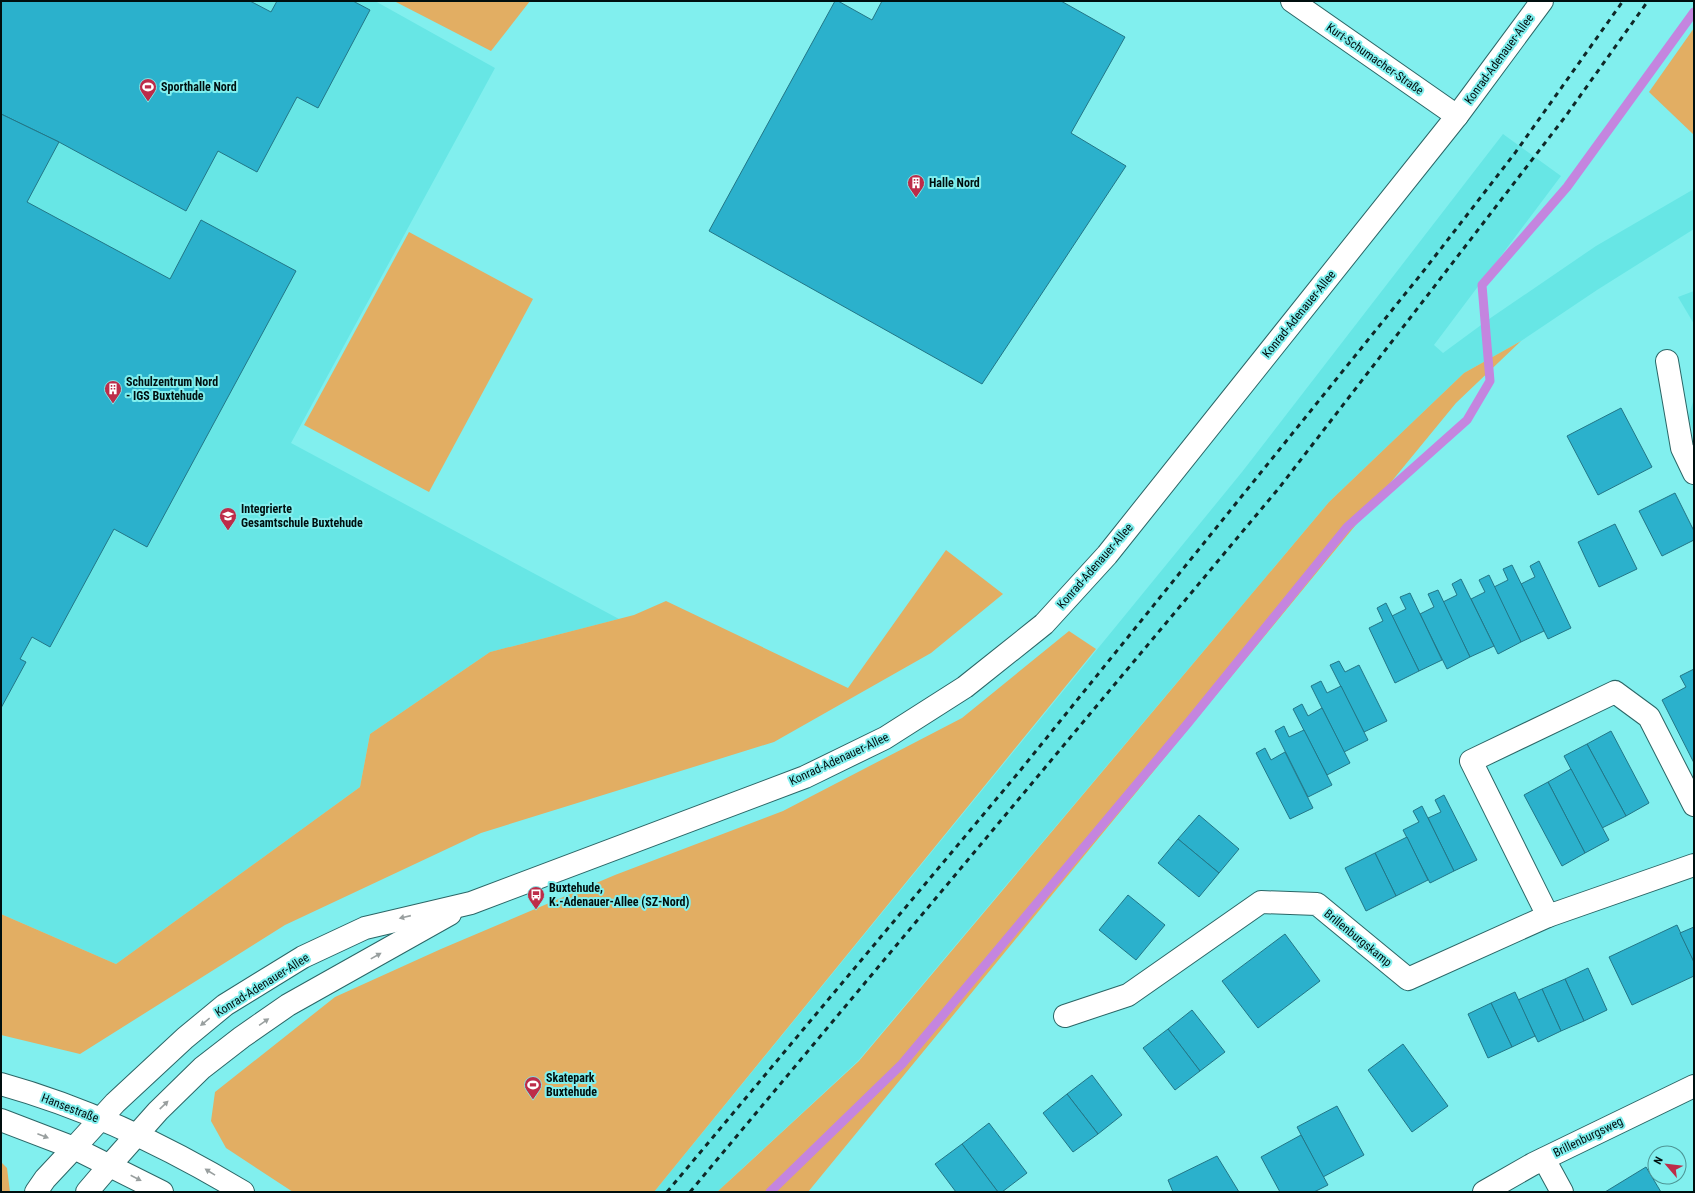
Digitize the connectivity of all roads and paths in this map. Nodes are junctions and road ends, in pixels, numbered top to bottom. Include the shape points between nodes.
1 (1292, 1) edge
2 (1542, 1) edge
3 (1458, 116) junction
4 (1667, 361) dead end
5 (1694, 472) edge
6 (1694, 805) edge
7 (1694, 866) edge
8 (471, 903) junction
9 (1548, 916) junction
10 (1065, 1016) dead end
11 (1, 1084) edge
12 (1694, 1086) edge
13 (1, 1120) edge
14 (100, 1120) junction
15 (138, 1134) junction
16 (74, 1148) junction
17 (1544, 1159) junction
18 (110, 1165) junction
19 (36, 1192) edge
20 (87, 1192) edge
21 (162, 1192) edge
22 (243, 1192) edge
23 (1484, 1192) edge
24 (1562, 1192) edge

1 - 3 street, Kurt-Schumacher-Straße
2 - 3 street, Konrad-Adenauer-Allee
3 - 8 street, Konrad-Adenauer-Allee via 1107,555 1044,624 965,687 885,738 805,777
4 - 5 street via 1682,448
6 - 9 street via 1649,717 1615,692 1471,761
7 - 9 street, Brillenburgskamp
8 -> 14 street, Konrad-Adenauer-Allee via 365,928 303,957 226,1005 162,1058
15 -> 8 street, Konrad-Adenauer-Allee via 202,1068 248,1032 288,1005
9 - 10 street, Brillenburgskamp via 1408,979 1317,904 1261,902 1128,995
11 - 14 street, Hansestraße
12 - 17 street, Brillenburgsweg
13 -> 16 street
14 - 15 street, Hansestraße
14 - 16 street, Konrad-Adenauer-Allee
15 - 18 street, Konrad-Adenauer-Allee
22 -> 15 street, Hansestraße via 196,1163
16 - 18 street
16 - 19 street, Konrad-Adenauer-Allee
17 - 23 street, Brillenburgsweg
17 - 24 street
18 - 20 street, Konrad-Adenauer-Allee
18 -> 21 street

